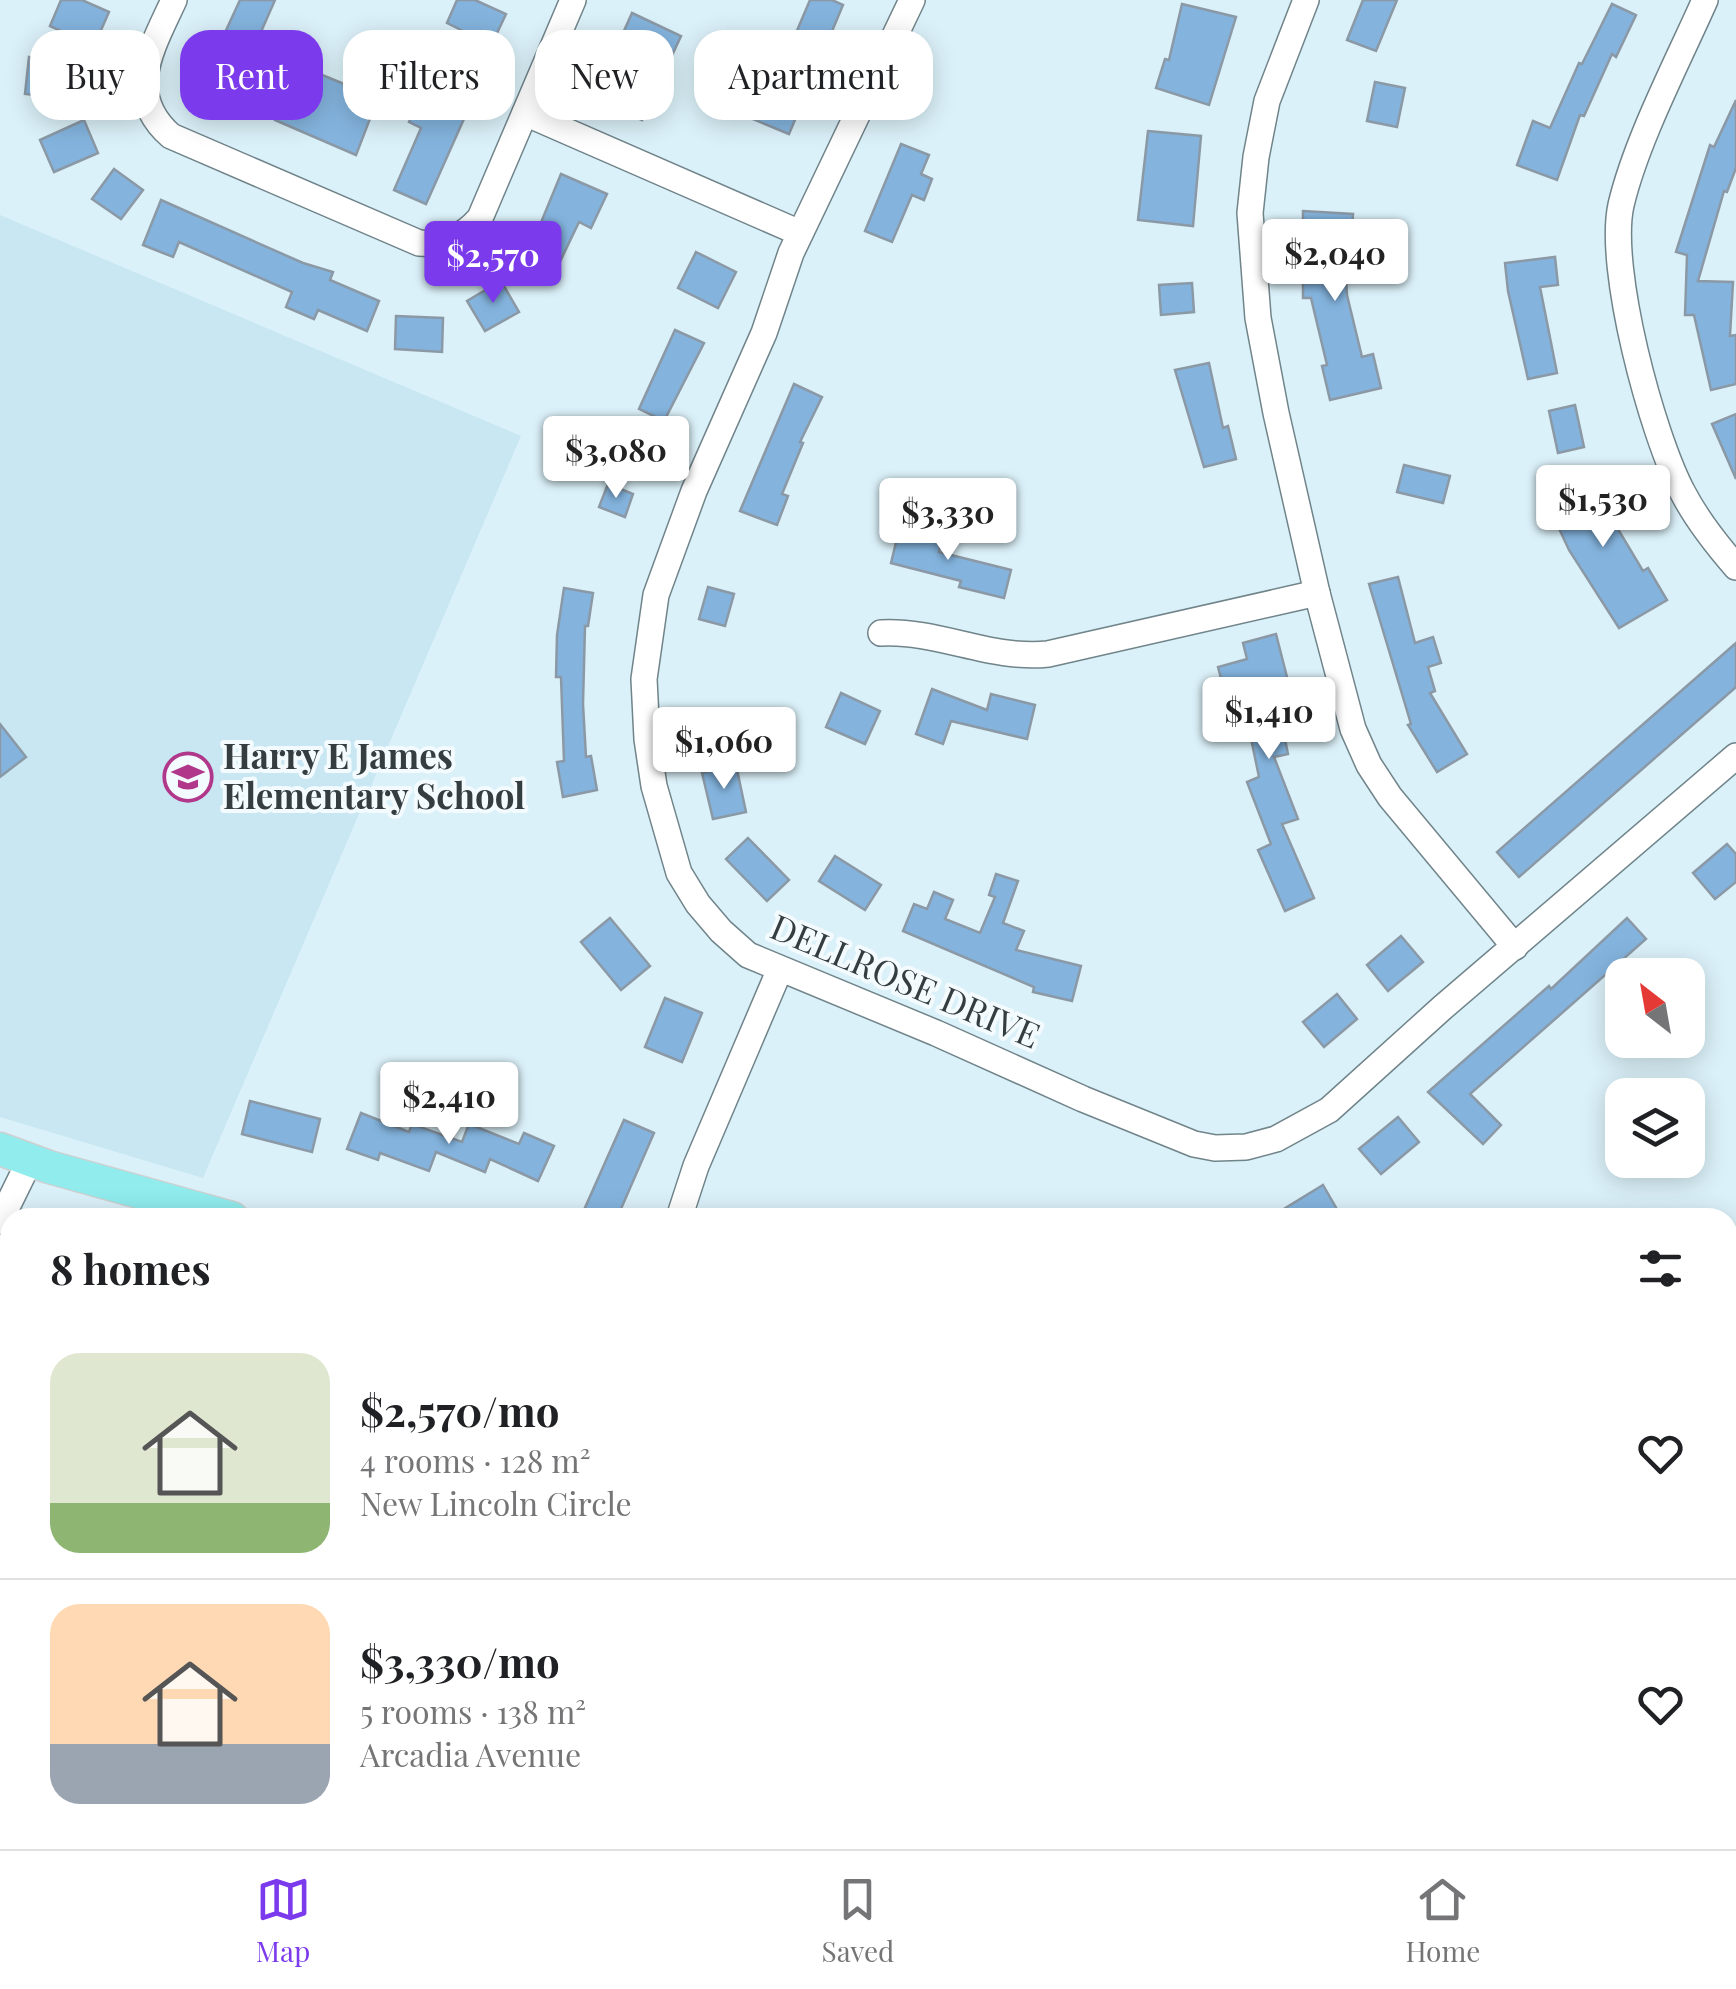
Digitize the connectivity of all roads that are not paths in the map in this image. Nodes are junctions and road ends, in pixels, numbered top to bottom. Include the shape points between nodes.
1 (174, 0) edge
2 (573, 0) edge
3 (912, 0) edge
4 (1306, 0) edge
5 (1705, 0) edge
6 (525, 113) junction
7 (800, 233) junction
8 (1736, 567) edge
9 (1317, 593) junction
10 (880, 633) dead end
11 (1736, 756) edge
12 (1515, 947) junction
13 (780, 969) junction
14 (15, 1155) edge
15 (3, 1208) edge
16 (198, 1208) edge
17 (682, 1208) edge

1 - 6 street via 145,72 143,87 157,124 171,136 418,243 456,239 480,218
2 - 6 street
3 - 7 street, DELLROSE DRIVE
4 - 9 street via 1267,101 1250,240 1276,413
5 - 8 street via 1626,190 1618,272 1669,461 1701,524
6 - 7 street
7 - 13 street, DELLROSE DRIVE via 656,595 644,680 654,786 679,873 721,931 748,955
9 - 10 street via 1021,657 923,634
9 - 12 street via 1348,714 1369,764
11 - 12 street, DELLROSE DRIVE
12 - 13 street, DELLROSE DRIVE via 1329,1110 1301,1128 1246,1147 1215,1148
13 - 17 street
14 - 15 street
14 - 16 main road

